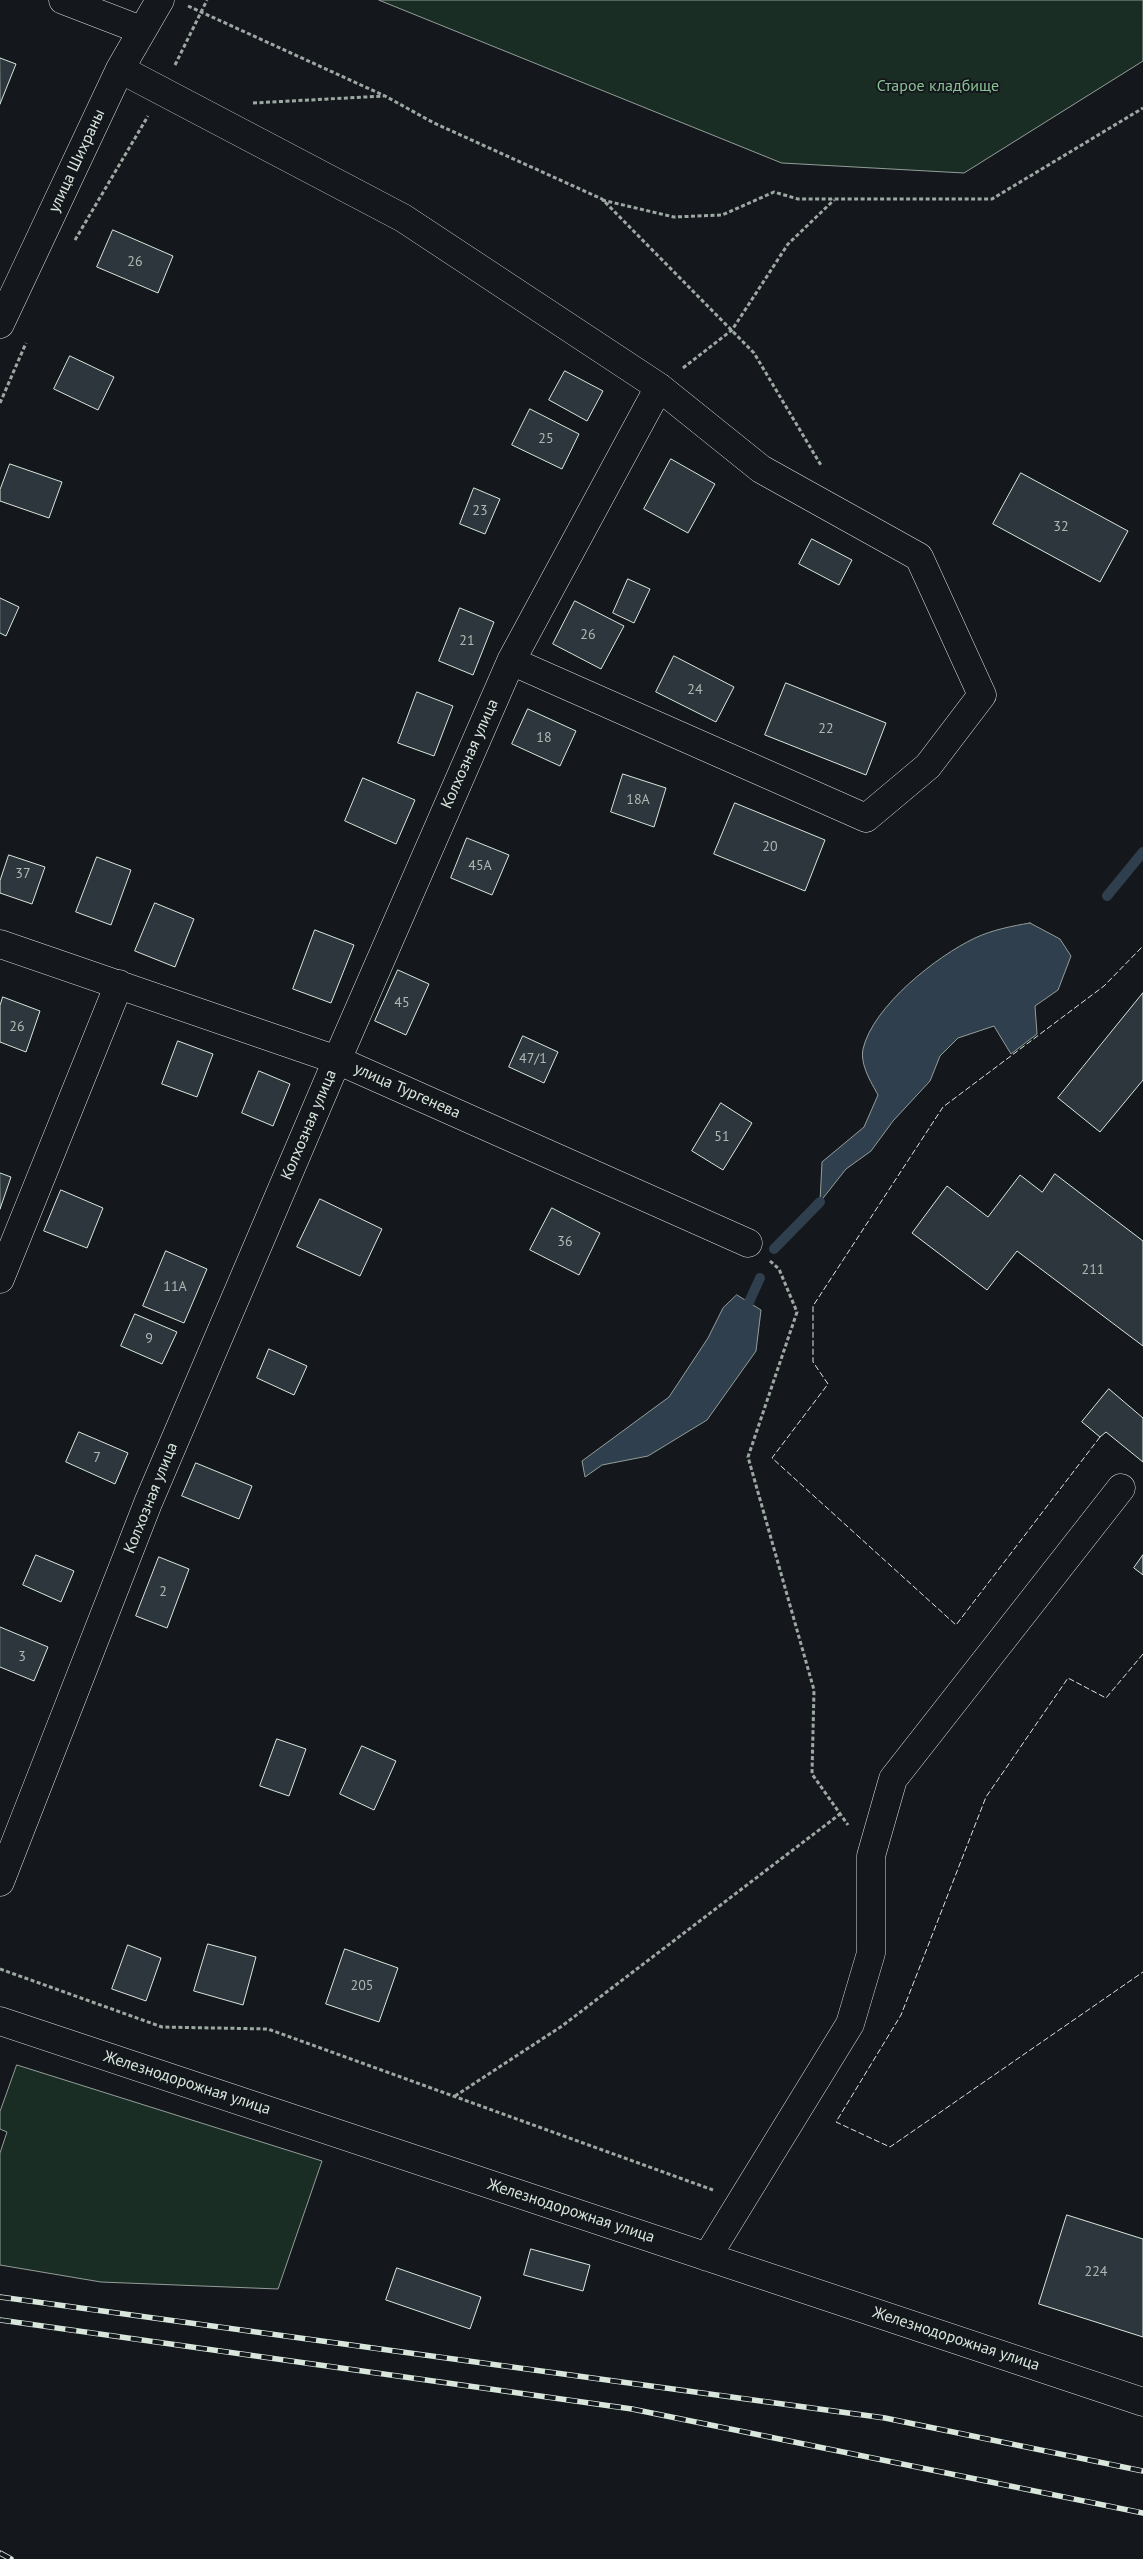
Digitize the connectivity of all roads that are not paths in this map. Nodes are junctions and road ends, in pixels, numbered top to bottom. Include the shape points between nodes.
1 (63, 0) edge
2 (160, 0) edge
3 (141, 30) junction
4 (120, 69) junction
5 (0, 324) edge
6 (659, 387) junction
7 (511, 661) junction
8 (0, 944) edge
9 (118, 984) junction
10 (337, 1060) junction
11 (748, 1243) road end
12 (0, 1279) edge
13 (1121, 1488) dead end
14 (0, 1882) edge
15 (0, 2021) edge
16 (707, 2257) junction
17 (1143, 2402) edge

1 - 3 street
2 - 3 street, улица Шихраны
3 - 4 street, улица Шихраны
4 - 5 street, улица Шихраны
4 - 6 street via 403,218
6 - 7 street, Колхозная улица
6 - 7 street via 761,469 919,557 982,695 928,766 866,818
7 - 10 street, Колхозная улица
8 - 9 street, улица Тургенева
9 - 10 street, улица Тургенева
9 - 12 street
10 - 11 street, улица Тургенева
10 - 14 street, Колхозная улица via 148,1503
13 - 16 street via 893,1778 870,1856 871,1953 850,2024
15 - 16 street, Железнодорожная улица
16 - 17 street, Железнодорожная улица

